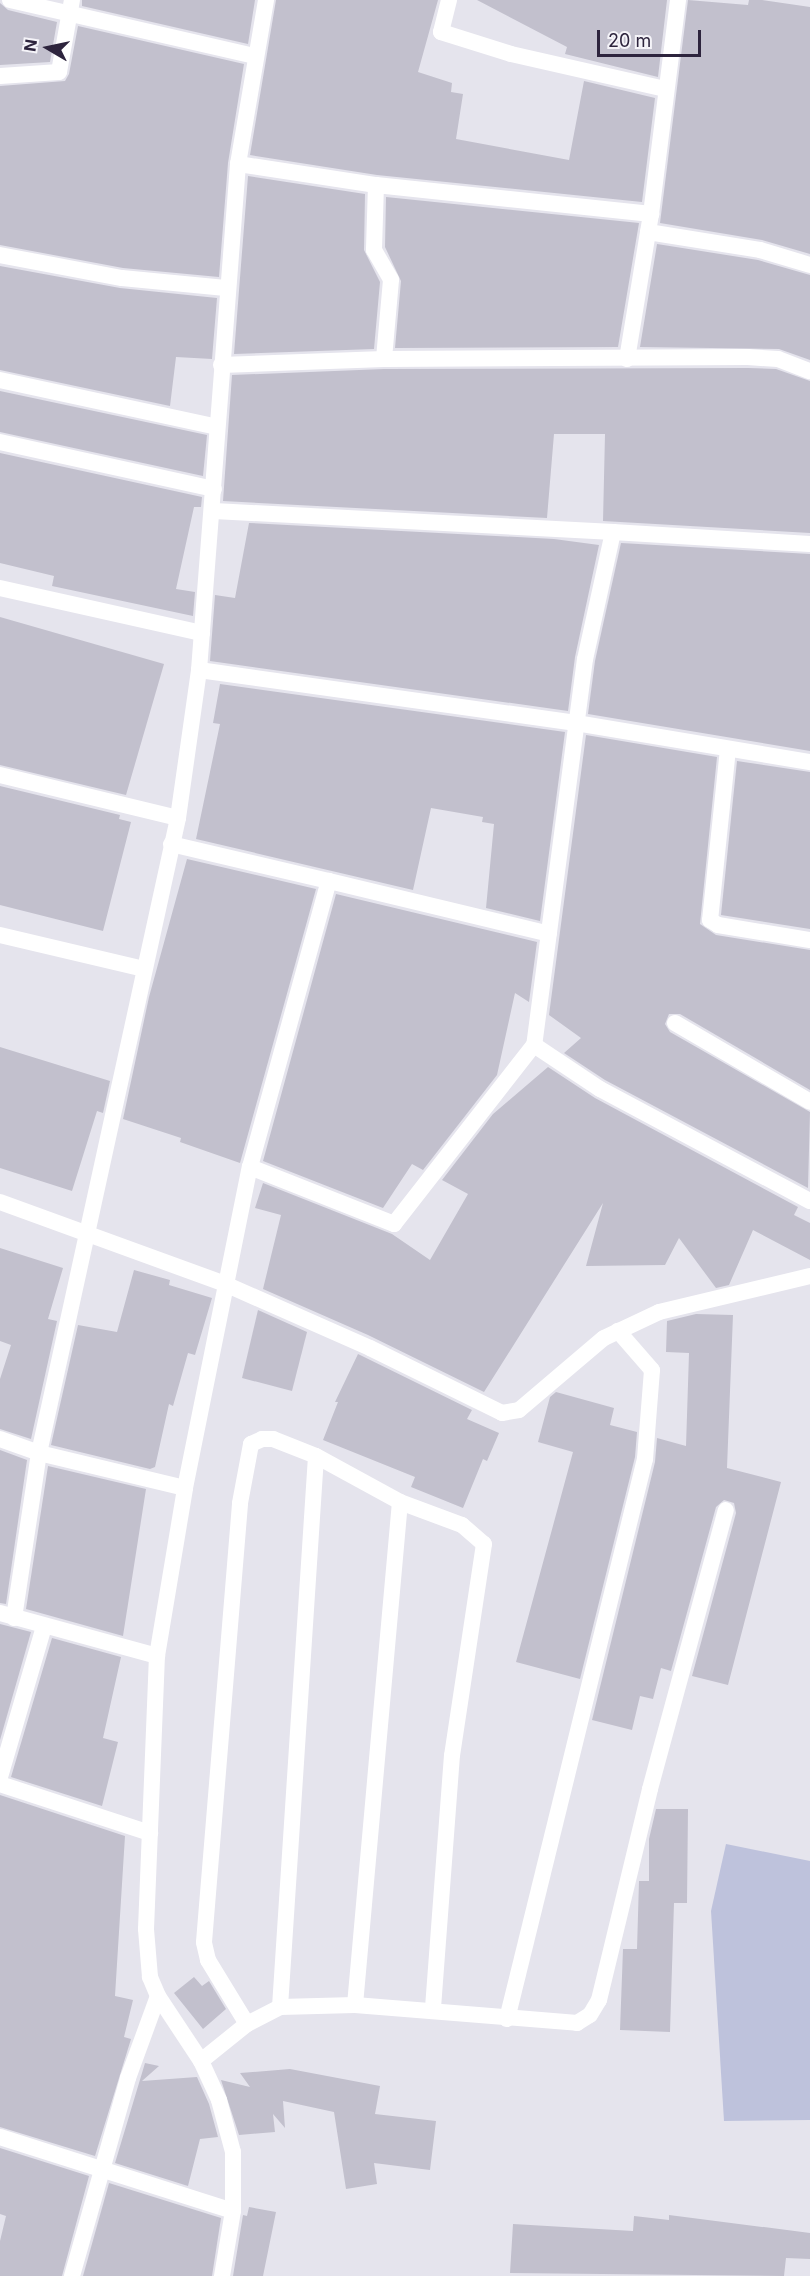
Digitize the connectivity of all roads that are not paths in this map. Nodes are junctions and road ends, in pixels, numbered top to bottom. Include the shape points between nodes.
1 (10, 0) edge
2 (266, 0) edge
3 (449, 0) edge
4 (678, 0) edge
5 (71, 7) edge
6 (255, 56) junction
7 (0, 76) edge
8 (665, 89) junction
9 (238, 164) junction
10 (376, 185) junction
11 (651, 214) junction
12 (648, 232) junction
13 (0, 255) edge
14 (810, 265) edge
15 (226, 288) junction
16 (384, 358) junction
17 (627, 359) junction
18 (221, 365) junction
19 (810, 371) edge
20 (0, 380) edge
21 (217, 427) junction
22 (0, 442) edge
23 (214, 489) junction
24 (213, 511) junction
25 (613, 532) junction
26 (810, 544) edge
27 (0, 588) edge
28 (202, 633) junction
29 (199, 670) junction
30 (576, 723) junction
31 (728, 749) junction
32 (810, 762) edge
33 (0, 775) edge
34 (178, 818) junction
35 (171, 844) junction
36 (329, 881) junction
37 (549, 934) junction
38 (0, 935) edge
39 (810, 940) edge
40 (144, 969) junction
41 (675, 1023) dead end
42 (534, 1045) junction
43 (810, 1102) edge
44 (250, 1167) junction
45 (810, 1201) edge
46 (0, 1202) edge
47 (87, 1232) junction
48 (810, 1276) edge
49 (225, 1284) junction
50 (618, 1331) junction
51 (0, 1439) edge
52 (39, 1453) junction
53 (316, 1456) junction
54 (185, 1488) junction
55 (400, 1502) junction
56 (726, 1510) dead end
57 (7, 1616) edge
58 (44, 1627) junction
59 (157, 1656) junction
60 (0, 1777) edge
61 (0, 1784) edge
62 (150, 1833) junction
63 (158, 1996) junction
64 (355, 2005) junction
65 (280, 2007) junction
66 (433, 2010) junction
67 (507, 2019) junction
68 (247, 2025) junction
69 (201, 2061) junction
70 (0, 2137) edge
71 (103, 2170) junction
72 (233, 2211) junction
73 (72, 2276) edge
74 (222, 2276) edge

1 - 5 street
2 - 6 street
3 - 8 street via 441,32 511,54
4 - 8 street
5 - 6 street
5 - 7 street via 59,72
6 - 9 street
8 - 11 street
9 - 10 street
9 - 15 street
10 - 11 street
10 - 16 street via 374,249 391,280
11 - 12 street
12 - 14 street via 760,250
12 - 17 street
13 - 15 street via 122,278
15 - 18 street
16 - 17 street
16 - 18 street
17 - 19 street via 778,359
18 - 21 street
20 - 21 street
21 - 23 street
22 - 23 street
23 - 24 street
24 - 25 street
24 - 28 street
25 - 26 street
25 - 30 street
27 - 28 street
28 - 29 street
29 - 30 street
29 - 34 street
30 - 31 street
30 - 37 street
31 - 32 street
31 - 39 street via 710,920 718,925
33 - 34 street
34 - 35 street
35 - 36 street
35 - 40 street
36 - 37 street
36 - 44 street
37 - 42 street
38 - 40 street
40 - 47 street
41 - 43 street
42 - 44 street via 394,1224
42 - 45 street via 600,1089
44 - 49 street
46 - 47 street
47 - 49 street
47 - 52 street
48 - 50 street via 659,1312
49 - 50 street via 370,1348 502,1413 519,1410 576,1358
49 - 54 street
50 - 67 street via 652,1370 645,1459
51 - 52 street
52 - 54 street
52 - 57 street
53 - 55 street
53 - 65 street
53 - 68 street via 273,1439 251,1444 240,1503 204,1942 208,1960
54 - 59 street
55 - 64 street
55 - 66 street via 474,1532 484,1544 485,1555 453,1755
56 - 67 street via 650,1790 599,2000 590,2015 577,2023
57 - 58 street
58 - 59 street
58 - 60 street
59 - 62 street
61 - 62 street
62 - 63 street via 146,1929 150,1977
63 - 69 street
63 - 71 street via 128,2079
64 - 65 street
64 - 66 street
65 - 68 street
66 - 67 street
68 - 69 street
69 - 72 street via 219,2100 233,2152
70 - 71 street
71 - 72 street
71 - 73 street
72 - 74 street

